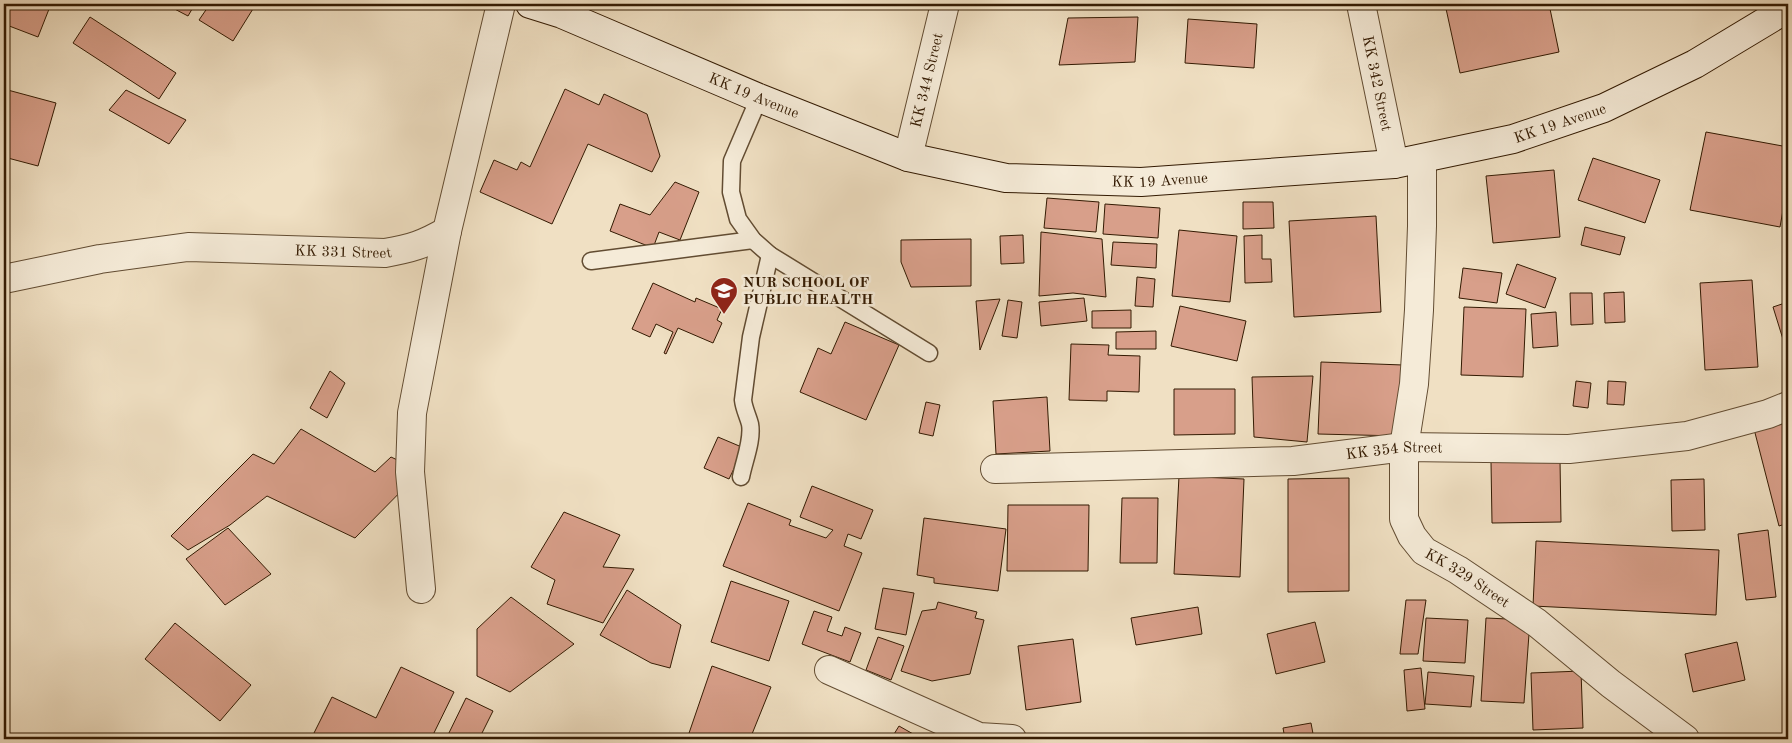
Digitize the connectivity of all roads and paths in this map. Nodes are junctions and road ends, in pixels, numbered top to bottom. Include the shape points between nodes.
1 (501, 4) edge
2 (530, 4) edge
3 (945, 4) edge
4 (1360, 4) edge
5 (1788, 8) edge
6 (565, 9) edge
7 (759, 98) junction
8 (908, 157) junction
9 (1422, 159) junction
10 (1394, 164) junction
11 (447, 231) junction
12 (753, 240) junction
13 (770, 255) junction
14 (591, 261) dead end
15 (4, 279) edge
16 (930, 353) dead end
17 (1788, 406) edge
18 (1404, 447) junction
19 (995, 469) dead end
20 (741, 477) dead end
21 (422, 589) dead end
22 (828, 670) dead end
23 (1012, 739) edge
24 (1685, 739) edge

1 - 11 street
2 - 6 street, KK 19 Avenue
3 - 8 street, KK 344 Street
4 - 10 street, KK 342 Street
5 - 9 street, KK 19 Avenue via 1695,64 1604,108 1513,140
6 - 7 street, KK 19 Avenue
7 - 8 street, KK 19 Avenue
7 - 12 lane via 732,161 730,192 738,219
8 - 10 street, KK 19 Avenue via 1006,178 1141,182
9 - 10 street, KK 19 Avenue
9 - 18 street, KK 329 Street via 1419,310 1414,384
11 - 15 street, KK 331 Street via 415,247 385,253 188,247 100,259
11 - 21 street via 412,413 410,472
12 - 13 lane
12 - 14 lane
13 - 16 lane
13 - 20 lane via 751,337 743,400 750,434
17 - 18 street, KK 354 Street via 1687,436 1578,448
18 - 19 street, KK 354 Street via 1293,461
18 - 24 street, KK 329 Street via 1404,519 1424,551 1538,623 1611,684
22 - 23 street via 979,737

